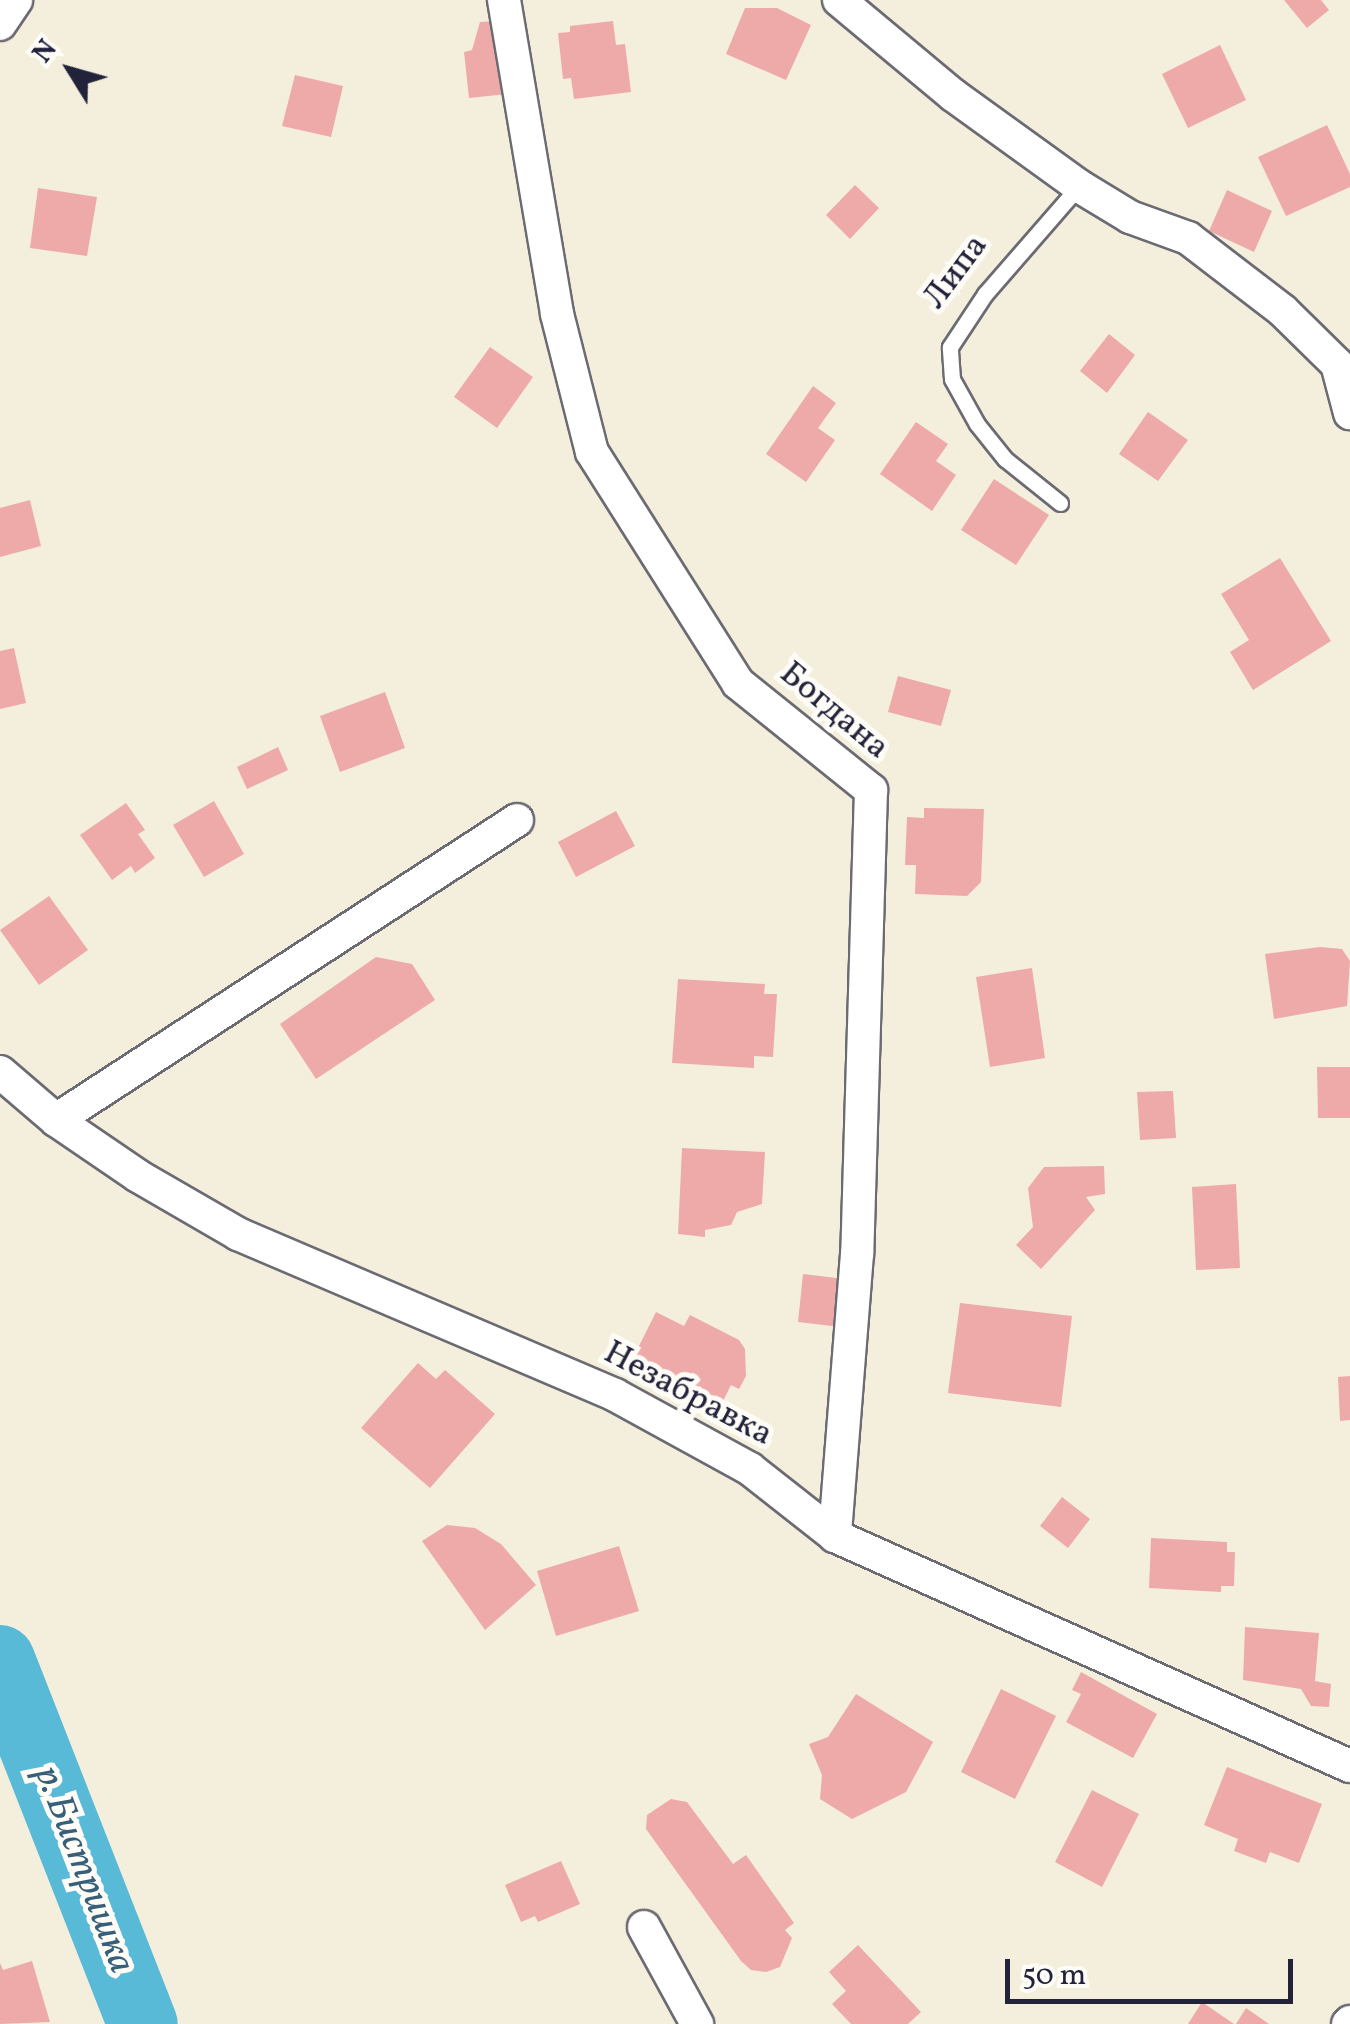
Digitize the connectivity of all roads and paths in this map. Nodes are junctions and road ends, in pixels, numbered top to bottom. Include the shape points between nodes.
1 (16, 0) edge
2 (504, 0) edge
3 (839, 0) edge
4 (0, 24) edge
5 (1079, 186) junction
6 (1350, 412) edge
7 (1060, 504) dead end
8 (517, 820) dead end
9 (0, 1072) edge
10 (56, 1120) junction
11 (835, 1536) junction
12 (1350, 1766) edge
13 (644, 1927) dead end
14 (697, 2024) edge

1 - 4 street
2 - 11 street, Богдана via 558,314 592,452 738,683 871,790 857,1254
3 - 5 street via 952,95
5 - 6 street via 1130,217 1188,238 1283,311 1336,364
5 - 7 lane, Липа via 985,294 950,347 952,378 977,424 1005,460
8 - 10 street
9 - 10 street, Незабравка
10 - 11 street, Незабравка via 238,1234 615,1395 750,1468
11 - 12 street, Незабравка
13 - 14 street

